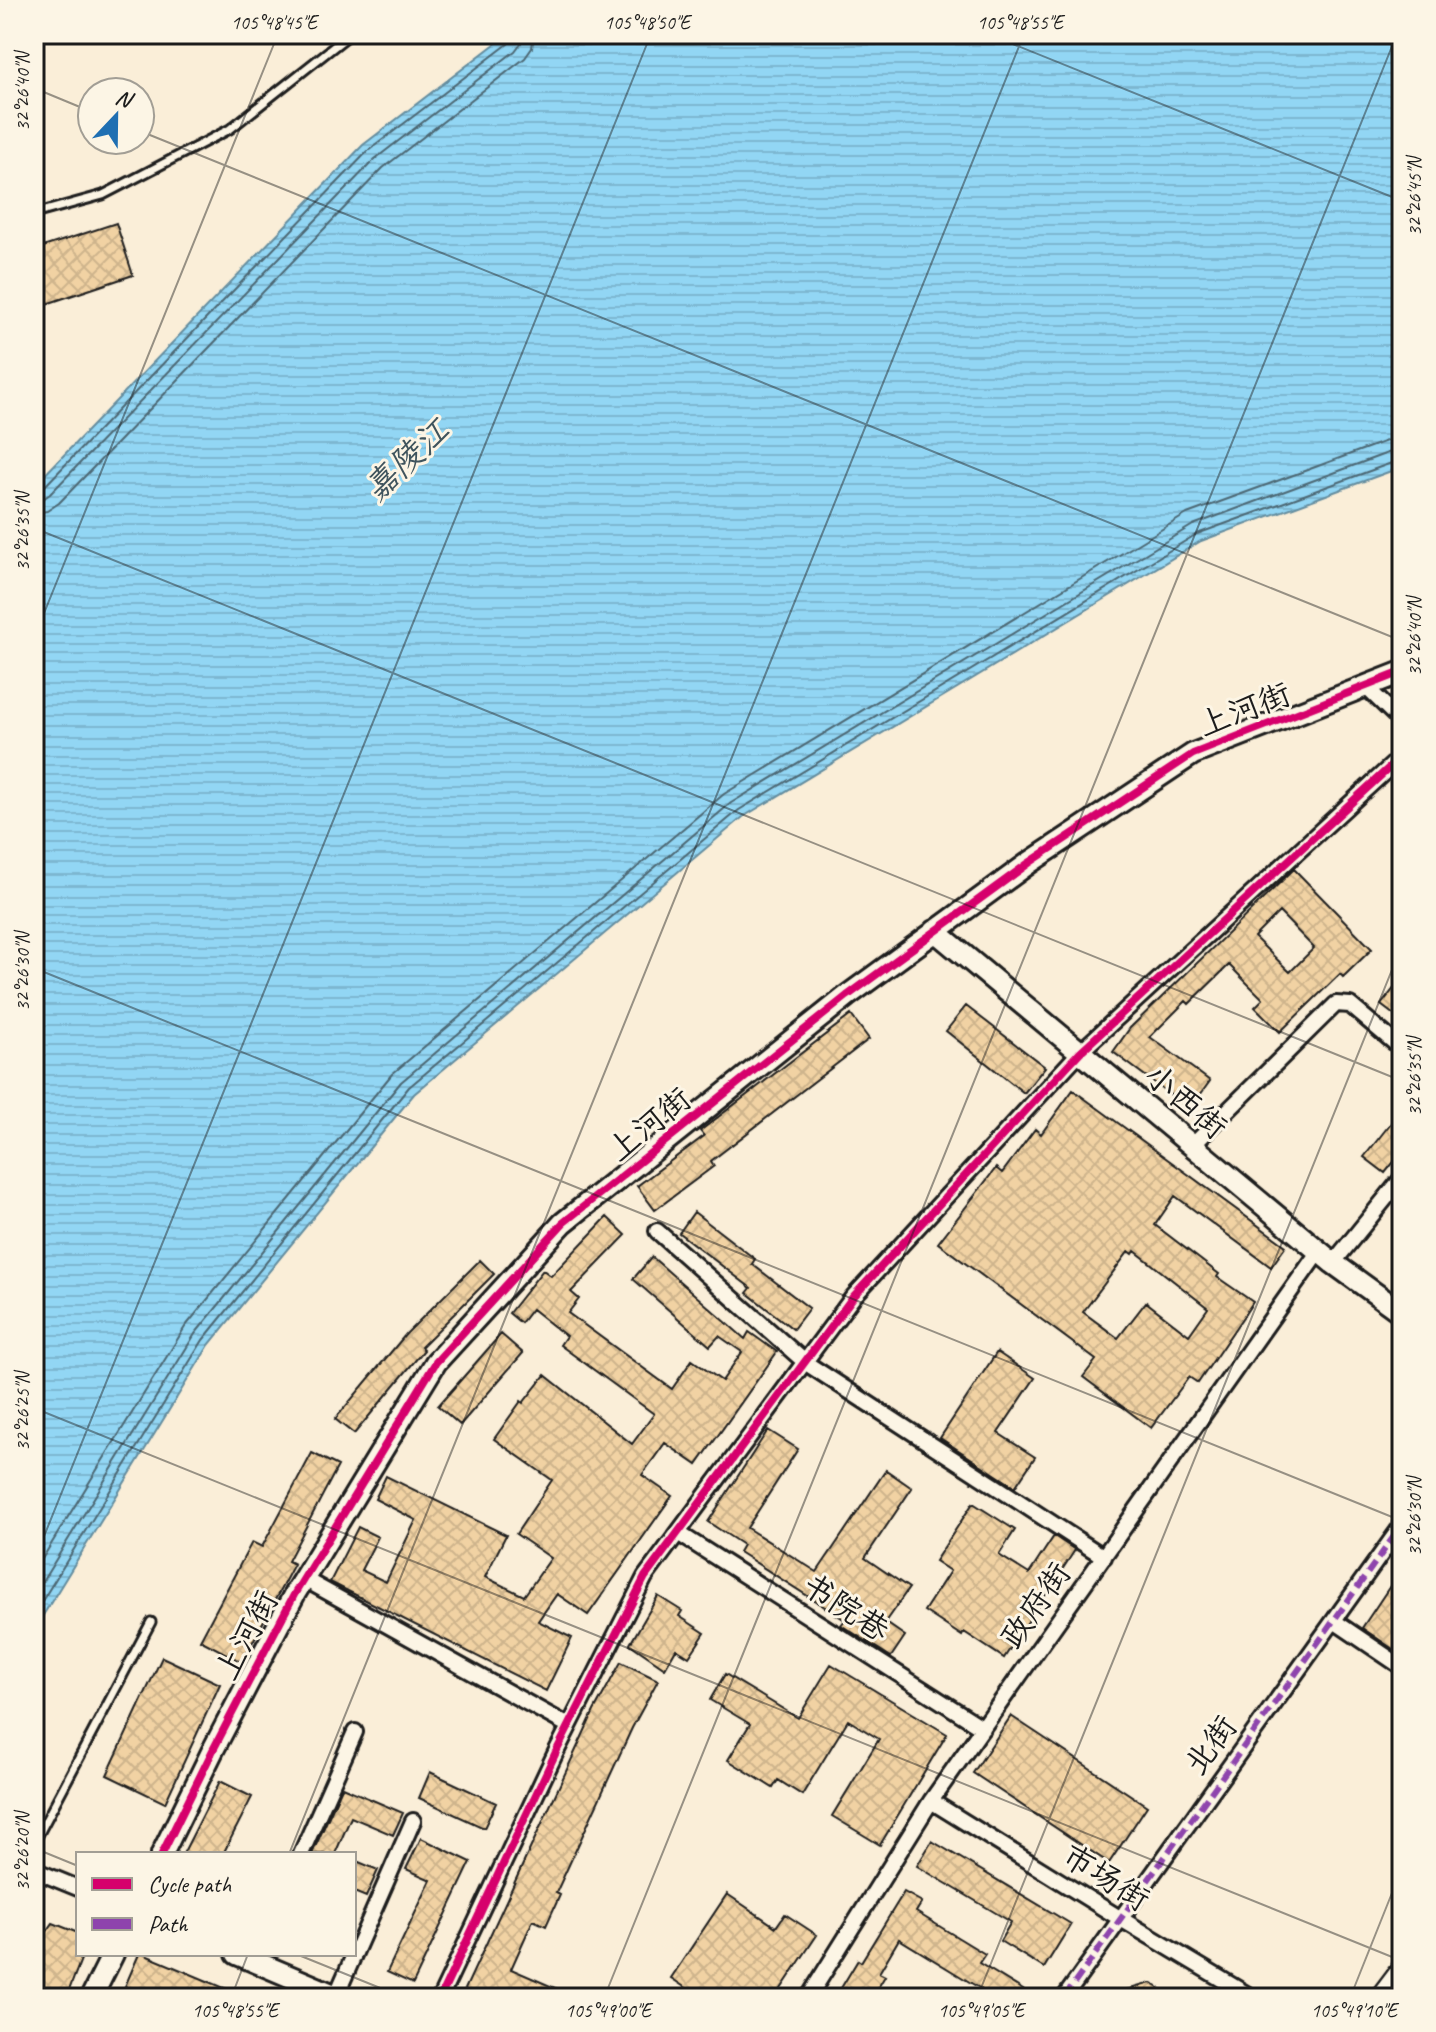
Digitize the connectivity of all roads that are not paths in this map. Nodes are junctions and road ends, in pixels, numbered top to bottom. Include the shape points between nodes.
1 (350, 34) edge
2 (34, 214) edge
3 (1402, 672) edge
4 (1366, 687) junction
5 (1402, 722) edge
6 (1402, 756) edge
7 (935, 931) junction
8 (1402, 1049) edge
9 (1080, 1052) junction
10 (1192, 1146) junction
11 (1402, 1178) edge
12 (657, 1231) dead end
13 (1326, 1257) junction
14 (1402, 1313) edge
15 (806, 1363) junction
16 (1402, 1525) edge
17 (678, 1533) junction
18 (1104, 1557) junction
19 (304, 1579) junction
20 (1334, 1621) junction
21 (151, 1622) dead end
22 (1402, 1667) edge
23 (569, 1726) junction
24 (983, 1728) junction
25 (355, 1732) dead end
26 (931, 1801) junction
27 (413, 1821) dead end
28 (34, 1843) edge
29 (163, 1852) edge
30 (302, 1852) edge
31 (34, 1870) edge
32 (76, 1887) edge
33 (1121, 1919) junction
34 (356, 1955) edge
35 (112, 1956) edge
36 (249, 1956) edge
37 (355, 1956) edge
38 (1402, 1965) edge
39 (309, 1992) edge
40 (338, 1997) edge
41 (91, 1998) edge
42 (440, 1998) edge
43 (808, 1998) edge
44 (1064, 1998) edge
45 (1253, 1998) edge
46 (1377, 1998) edge

1 - 2 lane via 230,129 103,195
3 - 4 street, 上河街
4 - 5 street
4 - 7 street, 上河街 via 1193,754
6 - 9 street
7 - 9 street, 小西街
7 - 19 street, 上河街 via 563,1223 436,1362
8 - 10 street via 1350,1005 1336,1004
9 - 10 street, 小西街
9 - 15 street via 853,1297
10 - 13 street, 小西街
11 - 13 street, 政府街
12 - 15 street
13 - 14 street, 小西街
13 - 18 street, 政府街
15 - 17 street
15 - 18 street
16 - 20 street, 北街
17 - 23 street via 645,1577
17 - 24 street, 书院巷
18 - 24 street, 政府街
19 - 23 street
19 - 29 street, 上河街
20 - 22 street
20 - 33 street, 北街
21 - 28 lane
23 - 42 street
24 - 26 street, 政府街
25 - 30 street
26 - 33 street, 市场街
26 - 43 street, 政府街
27 - 34 street
31 - 32 street
33 - 44 street, 北街
33 - 45 street, 市场街
35 - 41 street
36 - 39 street
37 - 40 street
38 - 46 street
39 - 40 street

